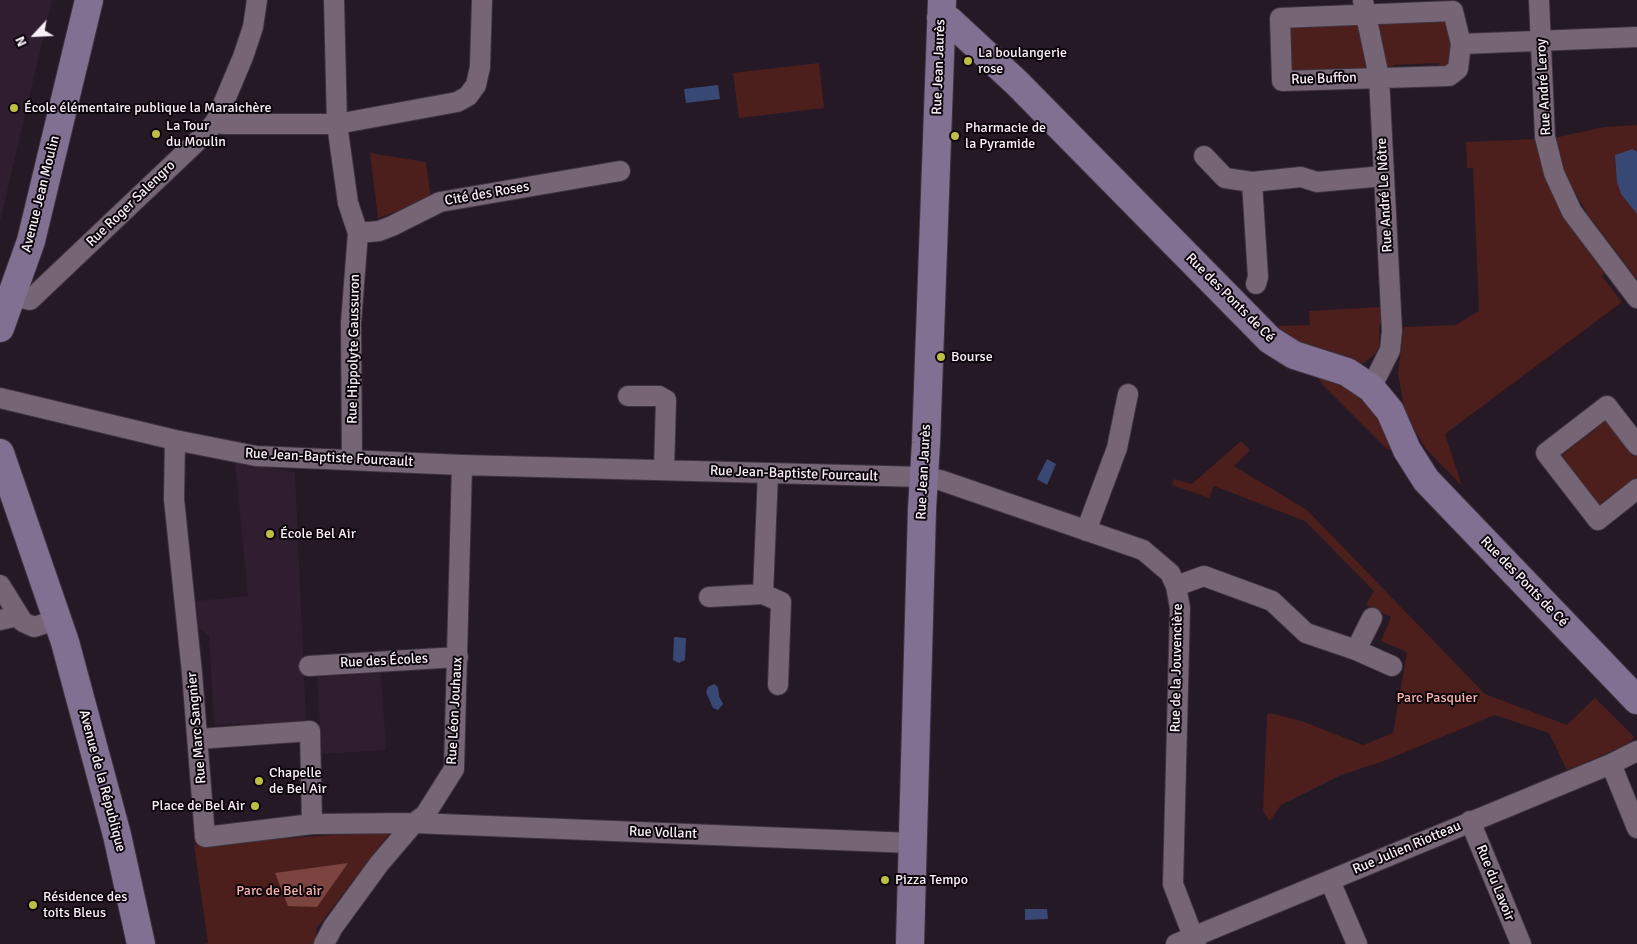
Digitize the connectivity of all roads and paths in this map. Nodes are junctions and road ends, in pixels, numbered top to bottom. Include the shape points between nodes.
1 (89, 0) edge
2 (257, 0) edge
3 (334, 0) edge
4 (482, 0) edge
5 (1539, 0) edge
6 (1364, 7) edge
7 (942, 9) edge
8 (1637, 37) edge
9 (1542, 41) junction
10 (1461, 44) junction
11 (1379, 77) junction
12 (216, 121) junction
13 (337, 124) junction
14 (1204, 156) dead end
15 (620, 171) dead end
16 (1384, 176) junction
17 (1252, 182) junction
18 (358, 232) junction
19 (1256, 284) dead end
20 (12, 296) junction
21 (1637, 298) edge
22 (0, 328) edge
23 (1371, 388) junction
24 (1128, 394) dead end
25 (628, 396) dead end
26 (0, 398) edge
27 (175, 440) junction
28 (1637, 445) edge
29 (0, 453) edge
30 (352, 460) junction
31 (462, 465) junction
32 (664, 470) junction
33 (768, 473) junction
34 (923, 477) junction
35 (1637, 489) edge
36 (1086, 531) junction
37 (0, 586) edge
38 (1176, 586) junction
39 (762, 594) junction
40 (709, 597) dead end
41 (9, 618) edge
42 (1372, 618) dead end
43 (56, 620) junction
44 (1356, 650) junction
45 (458, 657) junction
46 (309, 666) dead end
47 (1392, 666) dead end
48 (778, 685) dead end
49 (1637, 700) edge
50 (198, 739) junction
51 (1637, 751) edge
52 (1611, 764) junction
53 (1470, 821) junction
54 (312, 824) junction
55 (414, 824) junction
56 (1637, 828) edge
57 (912, 843) junction
58 (1330, 881) junction
59 (1196, 940) edge
60 (141, 944) edge
61 (324, 944) edge
62 (910, 944) edge
63 (1176, 944) edge
64 (1357, 944) edge
65 (1520, 944) edge

1 - 20 street, Avenue Jean Moulin via 32,241
2 - 12 street, Rue Roger Salengro via 253,27 243,57
3 - 13 street, Rue Hippolyte Gaussuron
4 - 13 street via 480,67 476,85 468,96 457,102
5 - 9 street, Rue André Leroy
6 - 10 street, Rue Buffon via 1453,11
6 - 11 street, Rue André Le Nôtre
6 - 11 street, Rue Buffon via 1280,18 1282,81
7 - 23 street, Rue des Ponts de Cé via 949,20 1024,90 1270,340 1294,355 1347,372
7 - 34 street, Rue Jean Jaurès
8 - 9 street
9 - 10 street
9 - 21 street, Rue André Leroy via 1545,136 1554,173 1572,212
10 - 11 street, Rue Buffon via 1458,69 1449,76
11 - 16 street, Rue André Le Nôtre
12 - 13 street via 223,124
12 - 20 street, Rue Roger Salengro via 30,300
13 - 18 street, Rue Hippolyte Gaussuron via 348,203
14 - 17 street via 1225,178
15 - 18 street, Cité des Roses via 440,202 380,231
16 - 17 street via 1317,182 1301,177
16 - 23 street, Rue André Le Nôtre via 1392,331 1390,350
17 - 19 street
18 - 30 street, Rue Hippolyte Gaussuron via 351,323
20 - 22 street, Avenue Jean Moulin
23 - 49 street, Rue des Ponts de Cé via 1390,411 1407,450 1426,480
24 - 36 street via 1117,448
25 - 32 street via 659,396 666,400
26 - 27 street, Rue Jean-Baptiste Fourcault
27 - 30 street, Rue Jean-Baptiste Fourcault via 256,456
27 - 50 street, Rue Marc Sangnier via 174,499
28 - 35 street via 1607,406 1546,453 1598,520
29 - 43 street, Avenue de la République
30 - 31 street, Rue Jean-Baptiste Fourcault
31 - 32 street, Rue Jean-Baptiste Fourcault
31 - 45 street, Rue Léon Jouhaux
32 - 33 street, Rue Jean-Baptiste Fourcault
33 - 34 street, Rue Jean-Baptiste Fourcault
33 - 39 street
34 - 36 street, Rue de la Jouvencière
34 - 57 street, Rue Jean Jaurès
36 - 38 street, Rue de la Jouvencière via 1143,550 1170,573
37 - 41 street
38 - 44 street via 1204,576 1272,601 1306,633
38 - 59 street, Rue de la Jouvencière via 1180,608 1172,884
39 - 40 street
39 - 48 street via 781,602
41 - 43 street via 34,627
42 - 44 street
43 - 60 street, Avenue de la République via 65,642 117,835
44 - 47 street
45 - 46 street, Rue des Écoles
45 - 55 street, Rue Léon Jouhaux via 454,769 425,814
50 - 54 street via 310,730
50 - 54 street, Rue Marc Sangnier via 205,838
51 - 52 street, Rue Julien Riotteau
52 - 53 street, Rue Julien Riotteau
52 - 56 street
53 - 58 street, Rue Julien Riotteau
53 - 65 street, Rue du Lavoir
54 - 55 street, Rue Marc Sangnier
55 - 57 street, Rue Vollant
55 - 61 street, Rue Léon Jouhaux via 332,926
57 - 62 street, Rue Jean Jaurès
58 - 59 street, Rue Julien Riotteau
58 - 64 street
59 - 63 street, Rue Julien Riotteau

